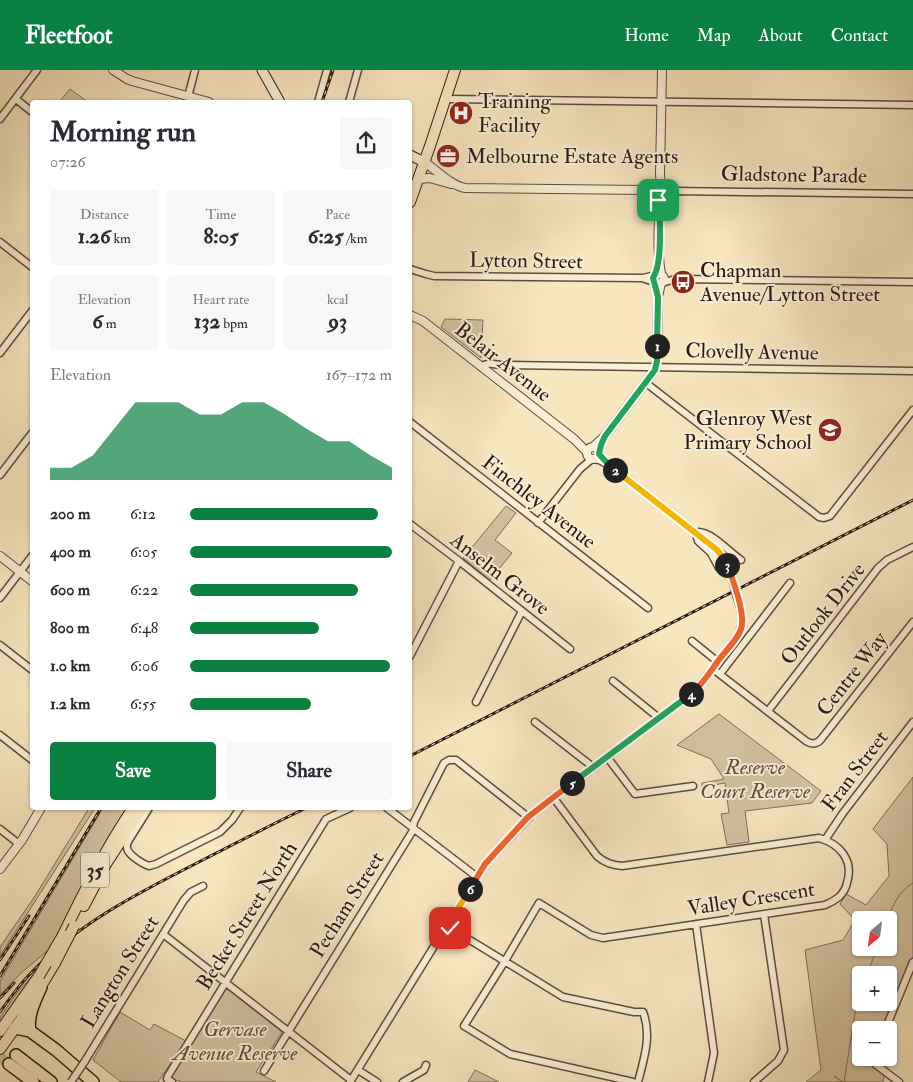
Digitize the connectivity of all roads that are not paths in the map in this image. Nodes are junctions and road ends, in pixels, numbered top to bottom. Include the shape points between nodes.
1 (38, 70) edge
2 (114, 70) edge
3 (195, 70) edge
4 (262, 70) edge
5 (327, 70) edge
6 (358, 70) edge
7 (455, 70) edge
8 (662, 70) edge
9 (188, 97) junction
10 (16, 99) junction
11 (445, 99) junction
12 (201, 100) edge
13 (279, 100) edge
14 (319, 100) edge
15 (350, 100) edge
16 (661, 102) junction
17 (913, 106) edge
18 (30, 110) edge
19 (0, 119) edge
20 (412, 156) edge
21 (424, 162) junction
22 (418, 179) junction
23 (458, 186) junction
24 (660, 190) junction
25 (913, 194) edge
26 (412, 196) edge
27 (0, 242) edge
28 (30, 265) edge
29 (412, 270) edge
30 (658, 279) junction
31 (913, 282) edge
32 (30, 314) edge
33 (412, 316) edge
34 (0, 353) edge
35 (500, 365) junction
36 (481, 366) junction
37 (656, 367) junction
38 (913, 370) edge
39 (490, 374) junction
40 (646, 383) junction
41 (913, 410) edge
42 (412, 424) edge
43 (30, 436) edge
44 (593, 453) junction
45 (0, 475) edge
46 (538, 523) junction
47 (412, 526) edge
48 (696, 534) junction
49 (913, 547) edge
50 (0, 556) edge
51 (30, 559) edge
52 (741, 560) dead end
53 (459, 561) junction
54 (719, 568) dead end
55 (20, 572) junction
56 (30, 580) edge
57 (790, 584) dead end
58 (0, 598) edge
59 (648, 608) dead end
60 (522, 611) junction
61 (913, 622) edge
62 (692, 641) dead end
63 (0, 645) edge
64 (570, 649) dead end
65 (412, 652) edge
66 (718, 662) junction
67 (30, 668) edge
68 (713, 669) junction
69 (720, 674) junction
70 (613, 681) dead end
71 (476, 702) dead end
72 (768, 711) junction
73 (659, 718) junction
74 (535, 722) dead end
75 (913, 722) edge
76 (0, 734) edge
77 (607, 757) junction
78 (30, 758) edge
79 (592, 767) junction
80 (693, 786) dead end
81 (553, 797) junction
82 (40, 810) edge
83 (132, 810) edge
84 (141, 810) edge
85 (148, 810) edge
86 (239, 810) edge
87 (346, 810) edge
88 (390, 810) edge
89 (528, 817) junction
90 (413, 827) junction
91 (0, 829) edge
92 (825, 840) junction
93 (19, 844) junction
94 (0, 869) edge
95 (477, 877) junction
96 (203, 886) dead end
97 (764, 914) junction
98 (696, 924) junction
99 (447, 926) junction
100 (163, 934) junction
101 (505, 961) junction
102 (913, 962) edge
103 (40, 981) junction
104 (226, 983) junction
105 (889, 1021) edge
106 (15, 1028) junction
107 (0, 1031) edge
108 (30, 1031) junction
109 (288, 1032) junction
110 (0, 1037) edge
111 (0, 1050) edge
112 (426, 1065) dead end
113 (877, 1066) edge
114 (358, 1070) junction
115 (264, 1072) dead end
116 (170, 1080) edge
117 (351, 1081) edge
118 (33, 1082) edge
119 (51, 1082) edge
120 (72, 1082) edge
121 (93, 1082) edge
122 (377, 1082) edge
123 (403, 1082) edge
124 (633, 1082) edge
125 (638, 1082) edge
126 (708, 1082) edge
127 (754, 1082) edge
128 (899, 1082) edge

1 - 10 street
2 - 9 street via 127,80
3 - 9 street
4 - 13 main road
5 - 14 street
6 - 15 street
7 - 11 main road
8 - 16 street
9 - 12 street
10 - 18 street
10 - 19 street
11 - 16 street
11 - 21 main road
16 - 17 street
16 - 24 street
20 - 21 main road
21 - 22 main road
21 - 23 street
22 - 23 street, Gladstone Parade via 430,178
22 - 26 main road
23 - 24 street, Gladstone Parade
24 - 25 street, Gladstone Parade
24 - 30 street
27 - 28 street
29 - 30 street, Lytton Street via 434,276
30 - 31 street
30 - 37 street
32 - 34 street
33 - 36 street, Belair Avenue
35 - 36 street, Clovelly Avenue
35 - 37 street, Clovelly Avenue
35 - 39 street
36 - 39 street, Belair Avenue
37 - 38 street, Clovelly Avenue
37 - 40 street
39 - 44 street, Belair Avenue
40 - 41 street via 824,518 830,516
40 - 44 street
42 - 46 street, Finchley Avenue
43 - 45 street
44 - 46 street
44 - 48 street
46 - 59 street, Finchley Avenue
47 - 53 street, Anselm Grove
48 - 52 street via 700,531 705,533
48 - 54 street
48 - 66 street, bridge via 726,562 742,615 741,629
49 - 72 street, Outlook Drive via 878,568
50 - 55 street
51 - 55 street
53 - 60 street, Anselm Grove
53 - 65 street
55 - 56 street
55 - 58 street
57 - 69 street
60 - 64 street, Anselm Grove
60 - 71 street
61 - 72 street, Centre Way via 817,743 806,741
62 - 66 street
63 - 67 street
66 - 68 street
68 - 69 street
68 - 73 street via 694,691
69 - 72 street
70 - 73 street
73 - 77 street
74 - 79 street
75 - 92 street, Fran Street
76 - 78 street
77 - 79 street
77 - 80 street via 635,794
79 - 81 street
81 - 89 street
81 - 92 street via 596,856 613,865 813,838
82 - 93 street
83 - 103 main road, 35, bridge via 106,849
84 - 103 main road, 35, bridge via 106,864 55,963
85 - 86 street via 127,846 130,853 149,866 220,832
87 - 104 street, Becket Street North via 326,819
88 - 90 street
89 - 90 street, Pecham Street via 456,760 449,760 444,763
89 - 95 street
90 - 95 street
90 - 109 street, Pecham Street
91 - 93 street
92 - 97 street, Valley Crescent via 842,851 849,865 846,886 839,897 825,905
93 - 94 street
95 - 99 street
96 - 100 street, Langton Street via 189,894
97 - 98 street, Valley Crescent
97 - 127 street via 784,1050 778,1061
98 - 101 street, Valley Crescent via 603,938 591,935 539,903
98 - 126 street via 714,1053
99 - 101 street
99 - 114 street
100 - 104 street
100 - 120 street, Langton Street, bridge
101 - 124 street via 464,1026 510,1054
101 - 125 street via 563,997 643,1012 647,1045
102 - 105 street
103 - 106 main road, 35
103 - 107 main road, 35
103 - 108 highway via 30,1014
104 - 109 street
104 - 116 street, Becket Street North
106 - 108 highway
106 - 110 main road
106 - 111 main road, 35
108 - 121 highway
109 - 115 street, Pecham Street
109 - 117 street
112 - 123 street via 424,1070
113 - 128 street
114 - 117 street
114 - 122 street
118 - 119 highway via 12,1059

